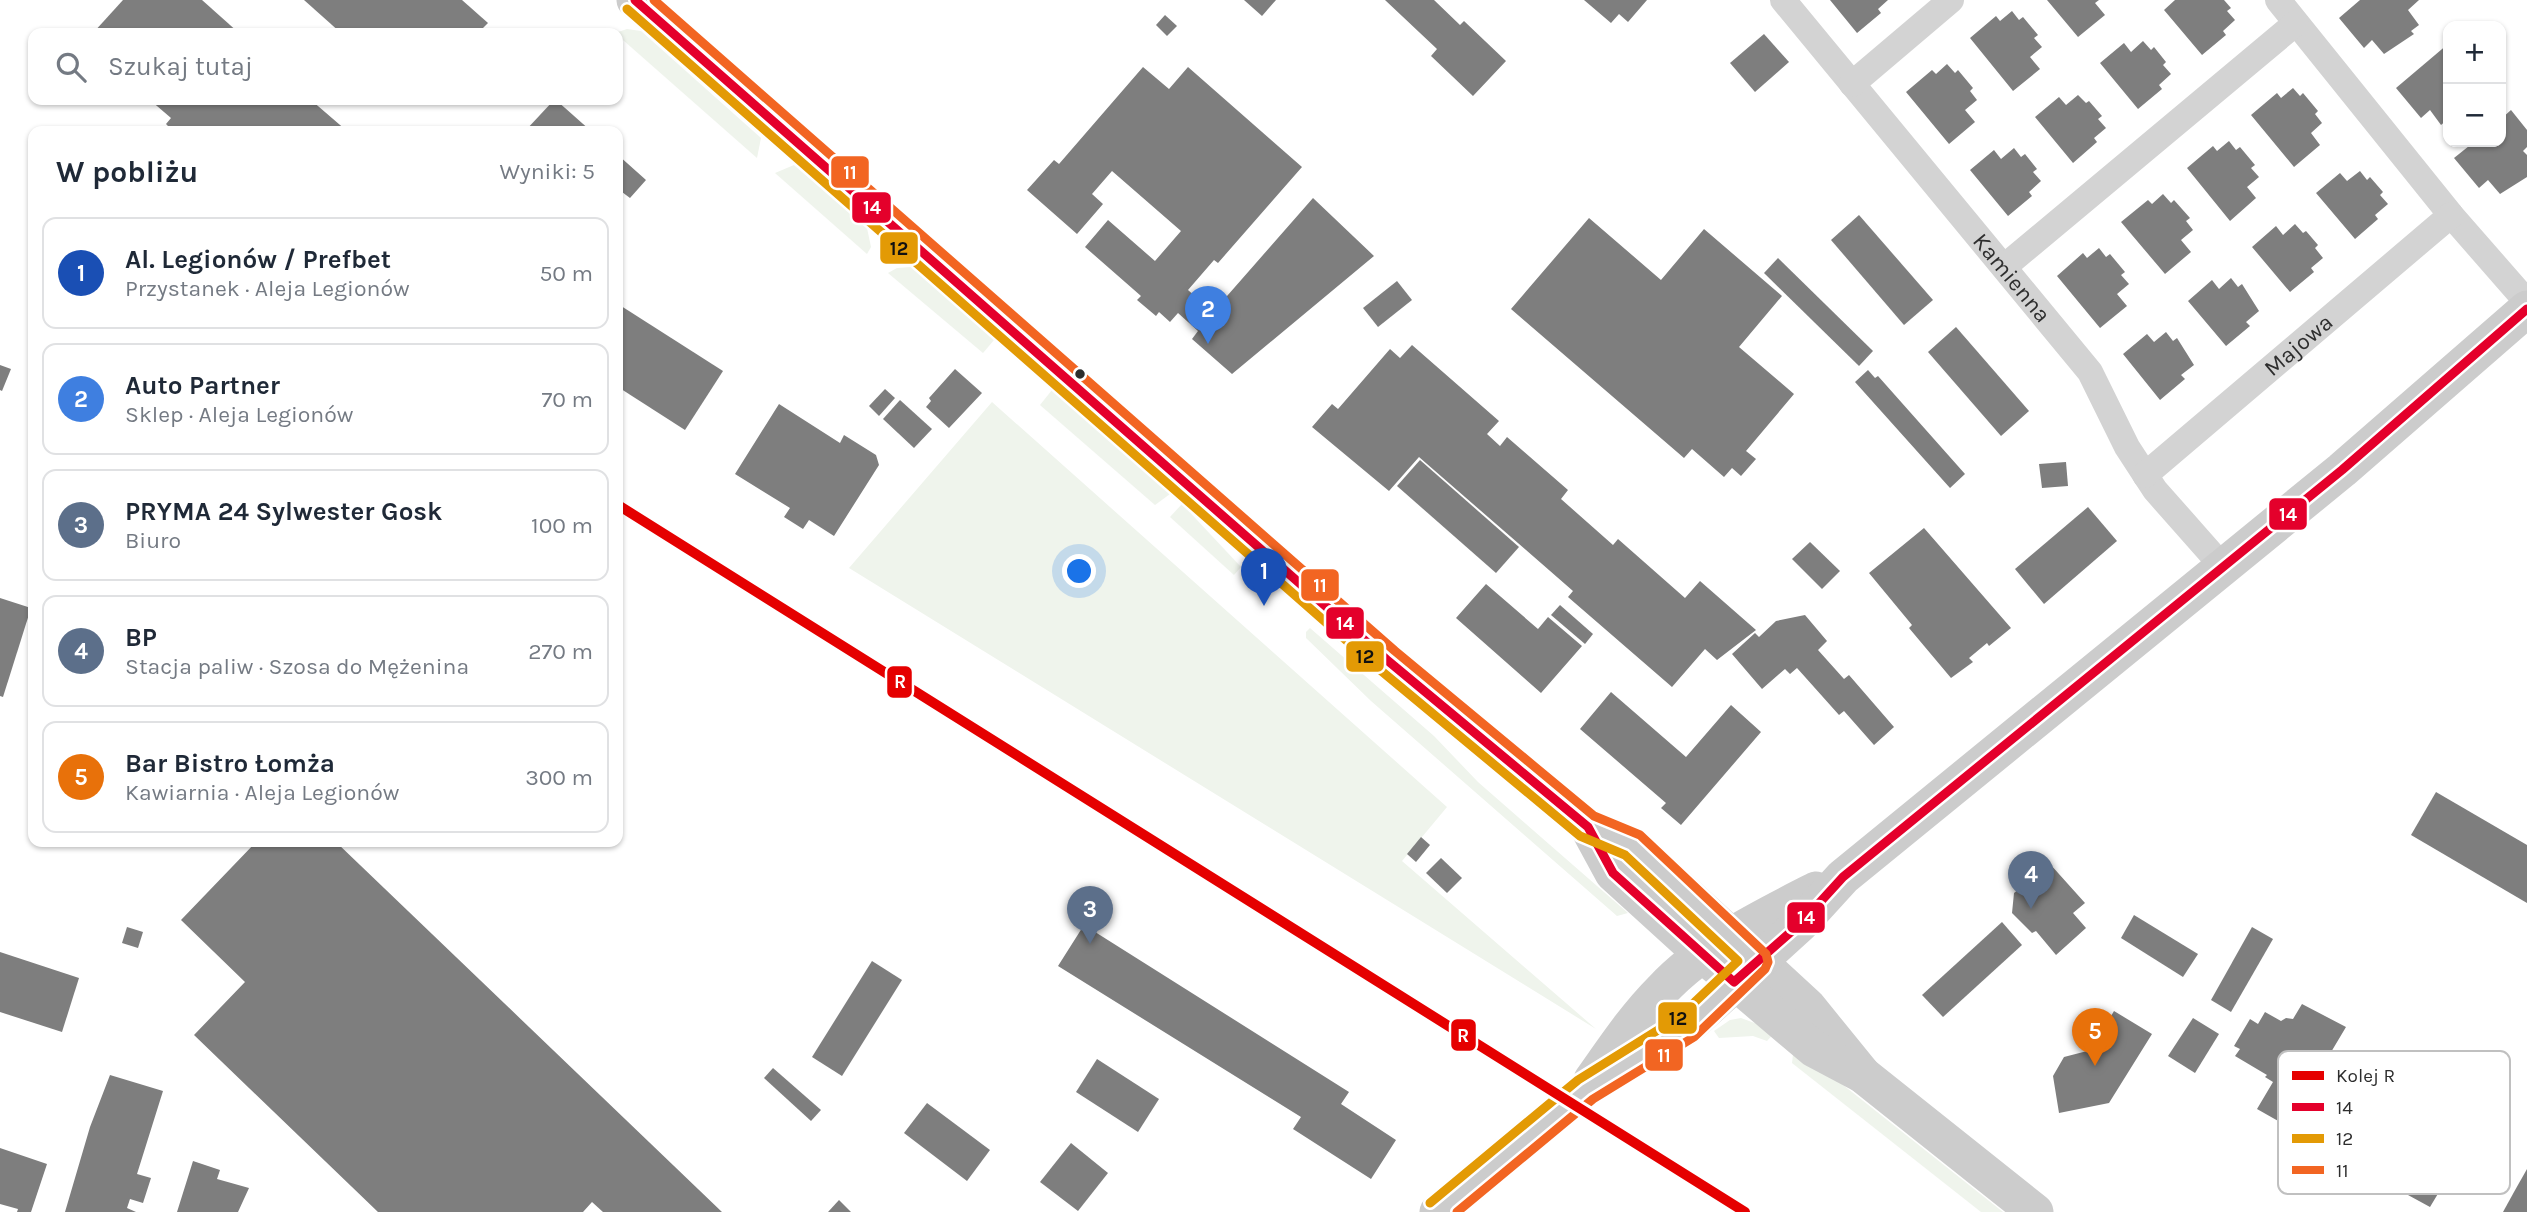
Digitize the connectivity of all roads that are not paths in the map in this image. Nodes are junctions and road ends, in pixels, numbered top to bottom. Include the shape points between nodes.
1 (635, 0) edge
2 (1783, 0) edge
3 (1951, 0) edge
4 (2278, 0) edge
5 (2296, 23) junction
6 (1852, 84) junction
7 (2451, 215) junction
8 (2004, 267) junction
9 (2527, 302) edge
10 (2527, 309) edge
11 (2145, 475) junction
12 (2223, 567) junction
13 (1731, 959) junction
14 (1438, 1212) edge
15 (2035, 1212) edge

1 - 13 main road via 1387,660 1588,827 1632,845
2 - 6 street, Kamienna
3 - 6 street
4 - 5 street
5 - 7 street
5 - 8 street
6 - 8 street, Kamienna
7 - 9 street
7 - 11 street, Majowa
8 - 11 street, Kamienna via 2090,372
10 - 12 main road
11 - 12 street, Kamienna
12 - 13 main road via 1843,877
13 - 14 main road via 1663,988 1629,1027 1586,1090
13 - 15 main road via 1821,1021 1863,1075

